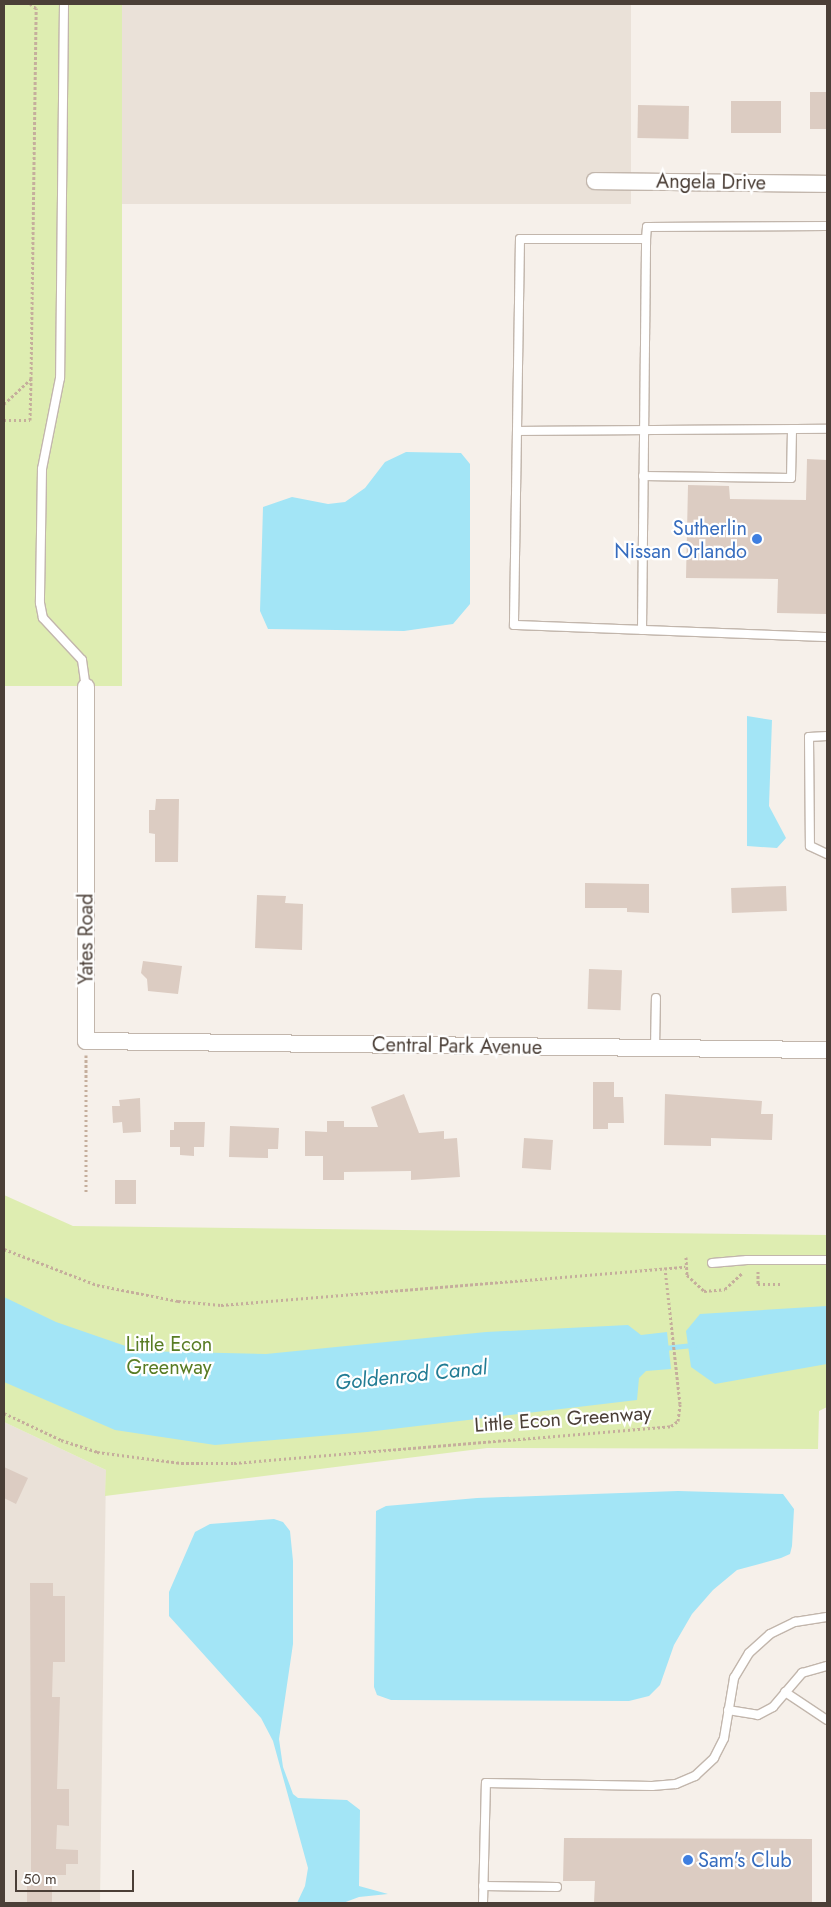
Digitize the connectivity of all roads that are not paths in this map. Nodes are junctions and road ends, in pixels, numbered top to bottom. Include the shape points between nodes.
1 (64, 4) edge
2 (595, 181) dead end
3 (827, 184) edge
4 (827, 226) edge
5 (646, 239) junction
6 (644, 429) junction
7 (792, 429) junction
8 (827, 429) edge
9 (517, 431) junction
10 (644, 476) junction
11 (642, 630) junction
12 (827, 637) edge
13 (86, 687) joint
14 (827, 736) edge
15 (827, 854) edge
16 (656, 998) dead end
17 (86, 1041) joint
18 (655, 1048) junction
19 (827, 1050) edge
20 (827, 1260) edge
21 (712, 1263) dead end
22 (827, 1617) edge
23 (827, 1666) edge
24 (785, 1692) junction
25 (728, 1710) junction
26 (827, 1720) edge
27 (483, 1886) junction
28 (557, 1887) dead end
29 (483, 1903) edge

1 - 13 lane via 60,378 42,469 40,603 43,618 82,660
2 - 3 street, Angela Drive
4 - 5 lane via 647,227
5 - 6 lane
5 - 9 lane via 520,239
6 - 7 lane
6 - 9 lane
6 - 10 lane
7 - 8 lane
7 - 10 lane via 791,478
9 - 11 lane via 514,625
10 - 11 lane
11 - 12 lane
13 - 17 street, Yates Road
14 - 15 lane via 809,737 810,846
16 - 18 lane
17 - 18 street, Central Park Avenue
18 - 19 street, Central Park Avenue
20 - 21 lane
22 - 25 lane via 795,1622 770,1634 749,1653 734,1678
23 - 24 lane via 802,1672
24 - 25 lane via 772,1707 758,1715
24 - 26 lane
25 - 27 lane via 724,1738 714,1758 695,1776 676,1784 486,1783
27 - 28 lane
27 - 29 lane

